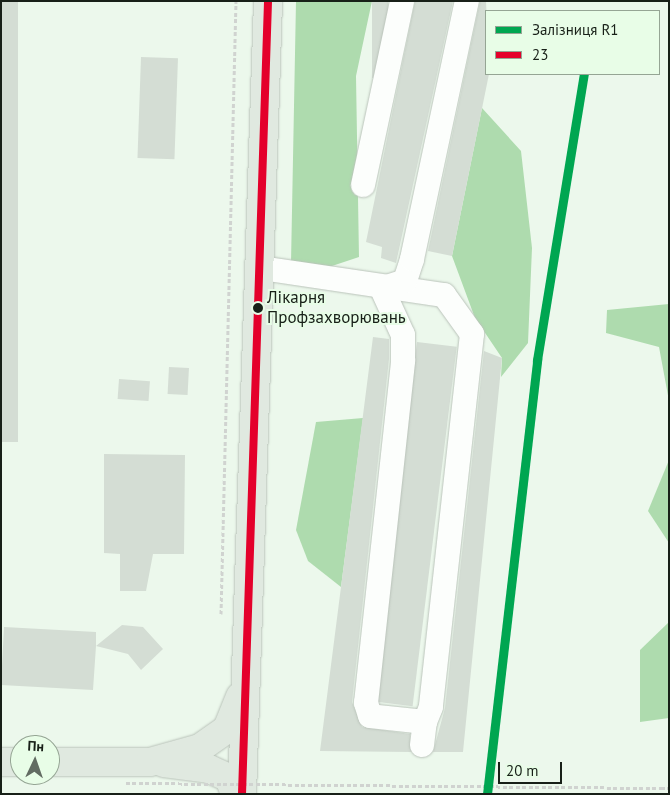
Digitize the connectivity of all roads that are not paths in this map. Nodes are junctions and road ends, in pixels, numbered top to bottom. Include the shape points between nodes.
1 (268, 1) edge
2 (402, 1) edge
3 (467, 1) edge
4 (364, 185) dead end
5 (261, 268) junction
6 (382, 289) junction
7 (250, 629) junction
8 (60, 762) edge
9 (150, 762) junction
10 (235, 794) edge
11 (242, 794) edge

1 - 5 main road
2 - 4 lane
3 - 6 lane via 412,259 405,281
5 - 6 lane
5 - 7 main road
6 - 6 lane via 403,335 403,360 366,703 370,716 424,734 431,707 472,334 444,295
7 - 9 main road via 239,703 227,730 200,748
7 - 11 main road
8 - 9 main road
9 - 10 main road via 209,769 229,778

